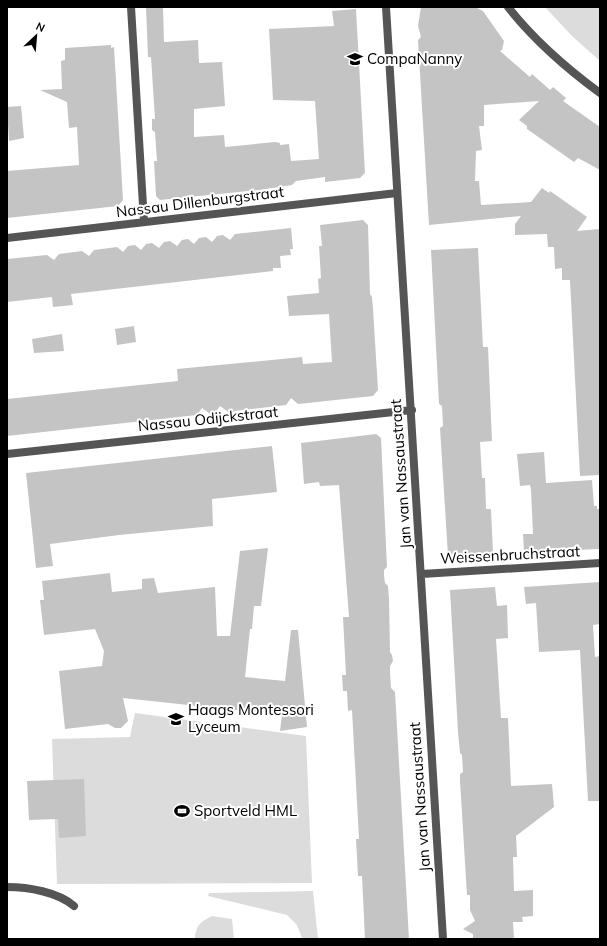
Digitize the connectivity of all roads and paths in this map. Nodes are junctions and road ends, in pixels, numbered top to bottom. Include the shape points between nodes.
1 (131, 7) edge
2 (386, 7) edge
3 (508, 7) edge
4 (600, 93) edge
5 (397, 193) junction
6 (144, 222) junction
7 (7, 238) edge
8 (412, 410) junction
9 (7, 454) edge
10 (600, 563) edge
11 (422, 574) junction
12 (7, 887) edge
13 (74, 906) dead end
14 (443, 939) edge

1 - 6 street
2 - 5 street, Jan van Nassaustraat
3 - 4 street via 549,52
5 - 6 street, Nassau Dillenburgstraat
5 - 8 street, Jan van Nassaustraat
6 - 7 street, Nassau Dillenburgstraat
8 - 9 street, Nassau Odijckstraat
8 - 11 street, Jan van Nassaustraat
10 - 11 street, Weissenbruchstraat
11 - 14 street, Jan van Nassaustraat
12 - 13 street via 21,887 66,898

